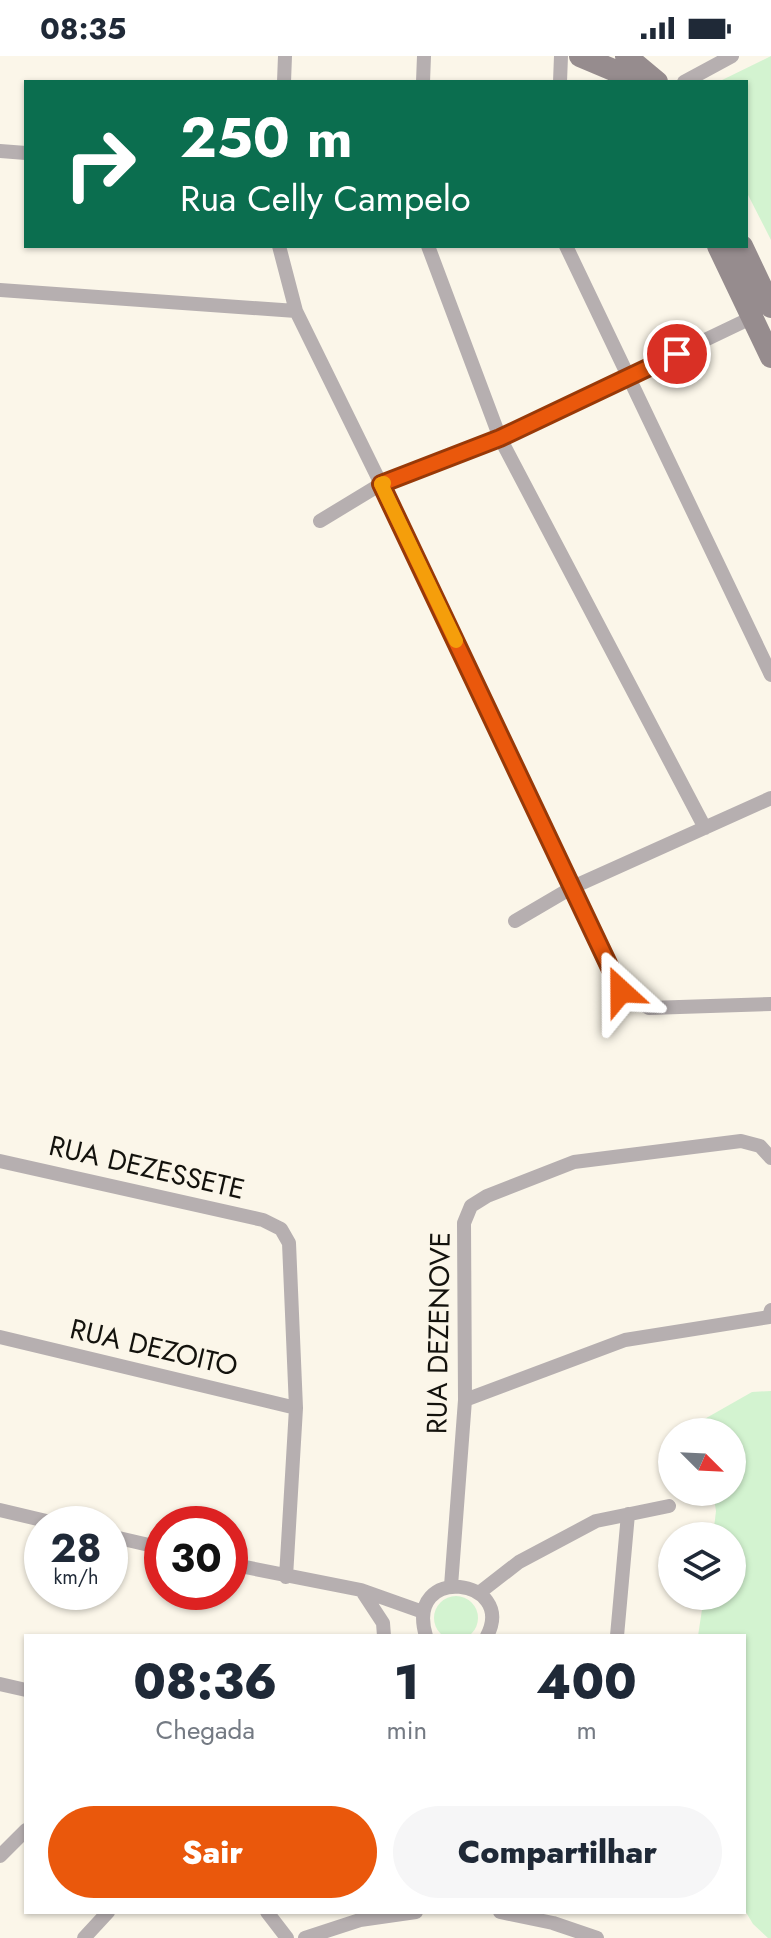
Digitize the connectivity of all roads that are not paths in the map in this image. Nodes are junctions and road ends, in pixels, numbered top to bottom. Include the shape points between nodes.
1 (285, 56) edge
2 (424, 56) edge
3 (561, 56) edge
4 (580, 56) edge
5 (626, 56) edge
6 (732, 56) edge
7 (284, 80) edge
8 (423, 80) edge
9 (560, 80) edge
10 (626, 80) edge
11 (655, 80) edge
12 (688, 80) edge
13 (0, 151) edge
14 (24, 153) edge
15 (280, 248) edge
16 (429, 248) edge
17 (567, 248) edge
18 (719, 248) edge
19 (743, 248) edge
20 (0, 290) edge
21 (296, 311) junction
22 (761, 312) edge
23 (771, 357) edge
24 (627, 378) junction
25 (500, 438) junction
26 (381, 484) junction
27 (320, 521) dead end
28 (771, 675) edge
29 (771, 798) edge
30 (705, 828) junction
31 (573, 887) junction
32 (515, 921) dead end
33 (771, 1004) edge
34 (771, 1158) edge
35 (0, 1161) edge
36 (770, 1314) edge
37 (0, 1337) edge
38 (465, 1400) junction
39 (296, 1408) junction
40 (669, 1506) dead end
41 (0, 1510) edge
42 (628, 1514) junction
43 (24, 1516) edge
44 (248, 1568) edge
45 (286, 1577) junction
46 (451, 1586) junction
47 (361, 1590) junction
48 (479, 1593) junction
49 (422, 1627) edge
50 (384, 1634) edge
51 (488, 1634) edge
52 (617, 1634) edge
53 (0, 1684) edge
54 (24, 1690) edge
55 (24, 1832) edge
56 (0, 1856) edge
57 (106, 1914) edge
58 (269, 1914) edge
59 (402, 1914) edge
60 (510, 1914) edge
61 (594, 1937) edge
62 (84, 1938) edge
63 (287, 1938) edge
64 (305, 1938) edge

1 - 7 street
2 - 8 street
3 - 9 street
4 - 10 street
5 - 11 street
6 - 12 street
13 - 14 street
15 - 21 street
16 - 25 street
17 - 24 street
18 - 22 street
19 - 22 street
20 - 21 street
21 - 26 street
22 - 23 street
22 - 24 street
24 - 25 street
24 - 28 street
25 - 26 street
25 - 30 street
26 - 27 street
26 - 31 street
29 - 30 street
30 - 31 street
31 - 32 street
31 - 33 street via 621,991 649,1008
34 - 38 street, RUA DEZENOVE via 760,1146 741,1141 574,1162 471,1206 464,1223
35 - 39 street, RUA DEZESSETE via 263,1220 281,1229 289,1243
36 - 38 street via 625,1340
37 - 39 street, RUA DEZOITO
38 - 46 street, RUA DEZENOVE
39 - 45 street
40 - 42 street
41 - 43 street
42 - 48 street via 565,1536
42 - 52 street
44 - 45 street
45 - 47 street
46 - 48 street
46 - 49 street via 429,1600
47 - 49 street
47 - 50 street via 383,1623
48 - 51 street via 492,1617
53 - 54 street
55 - 56 street
57 - 62 street
58 - 63 street
59 - 64 street via 360,1920
60 - 61 street

